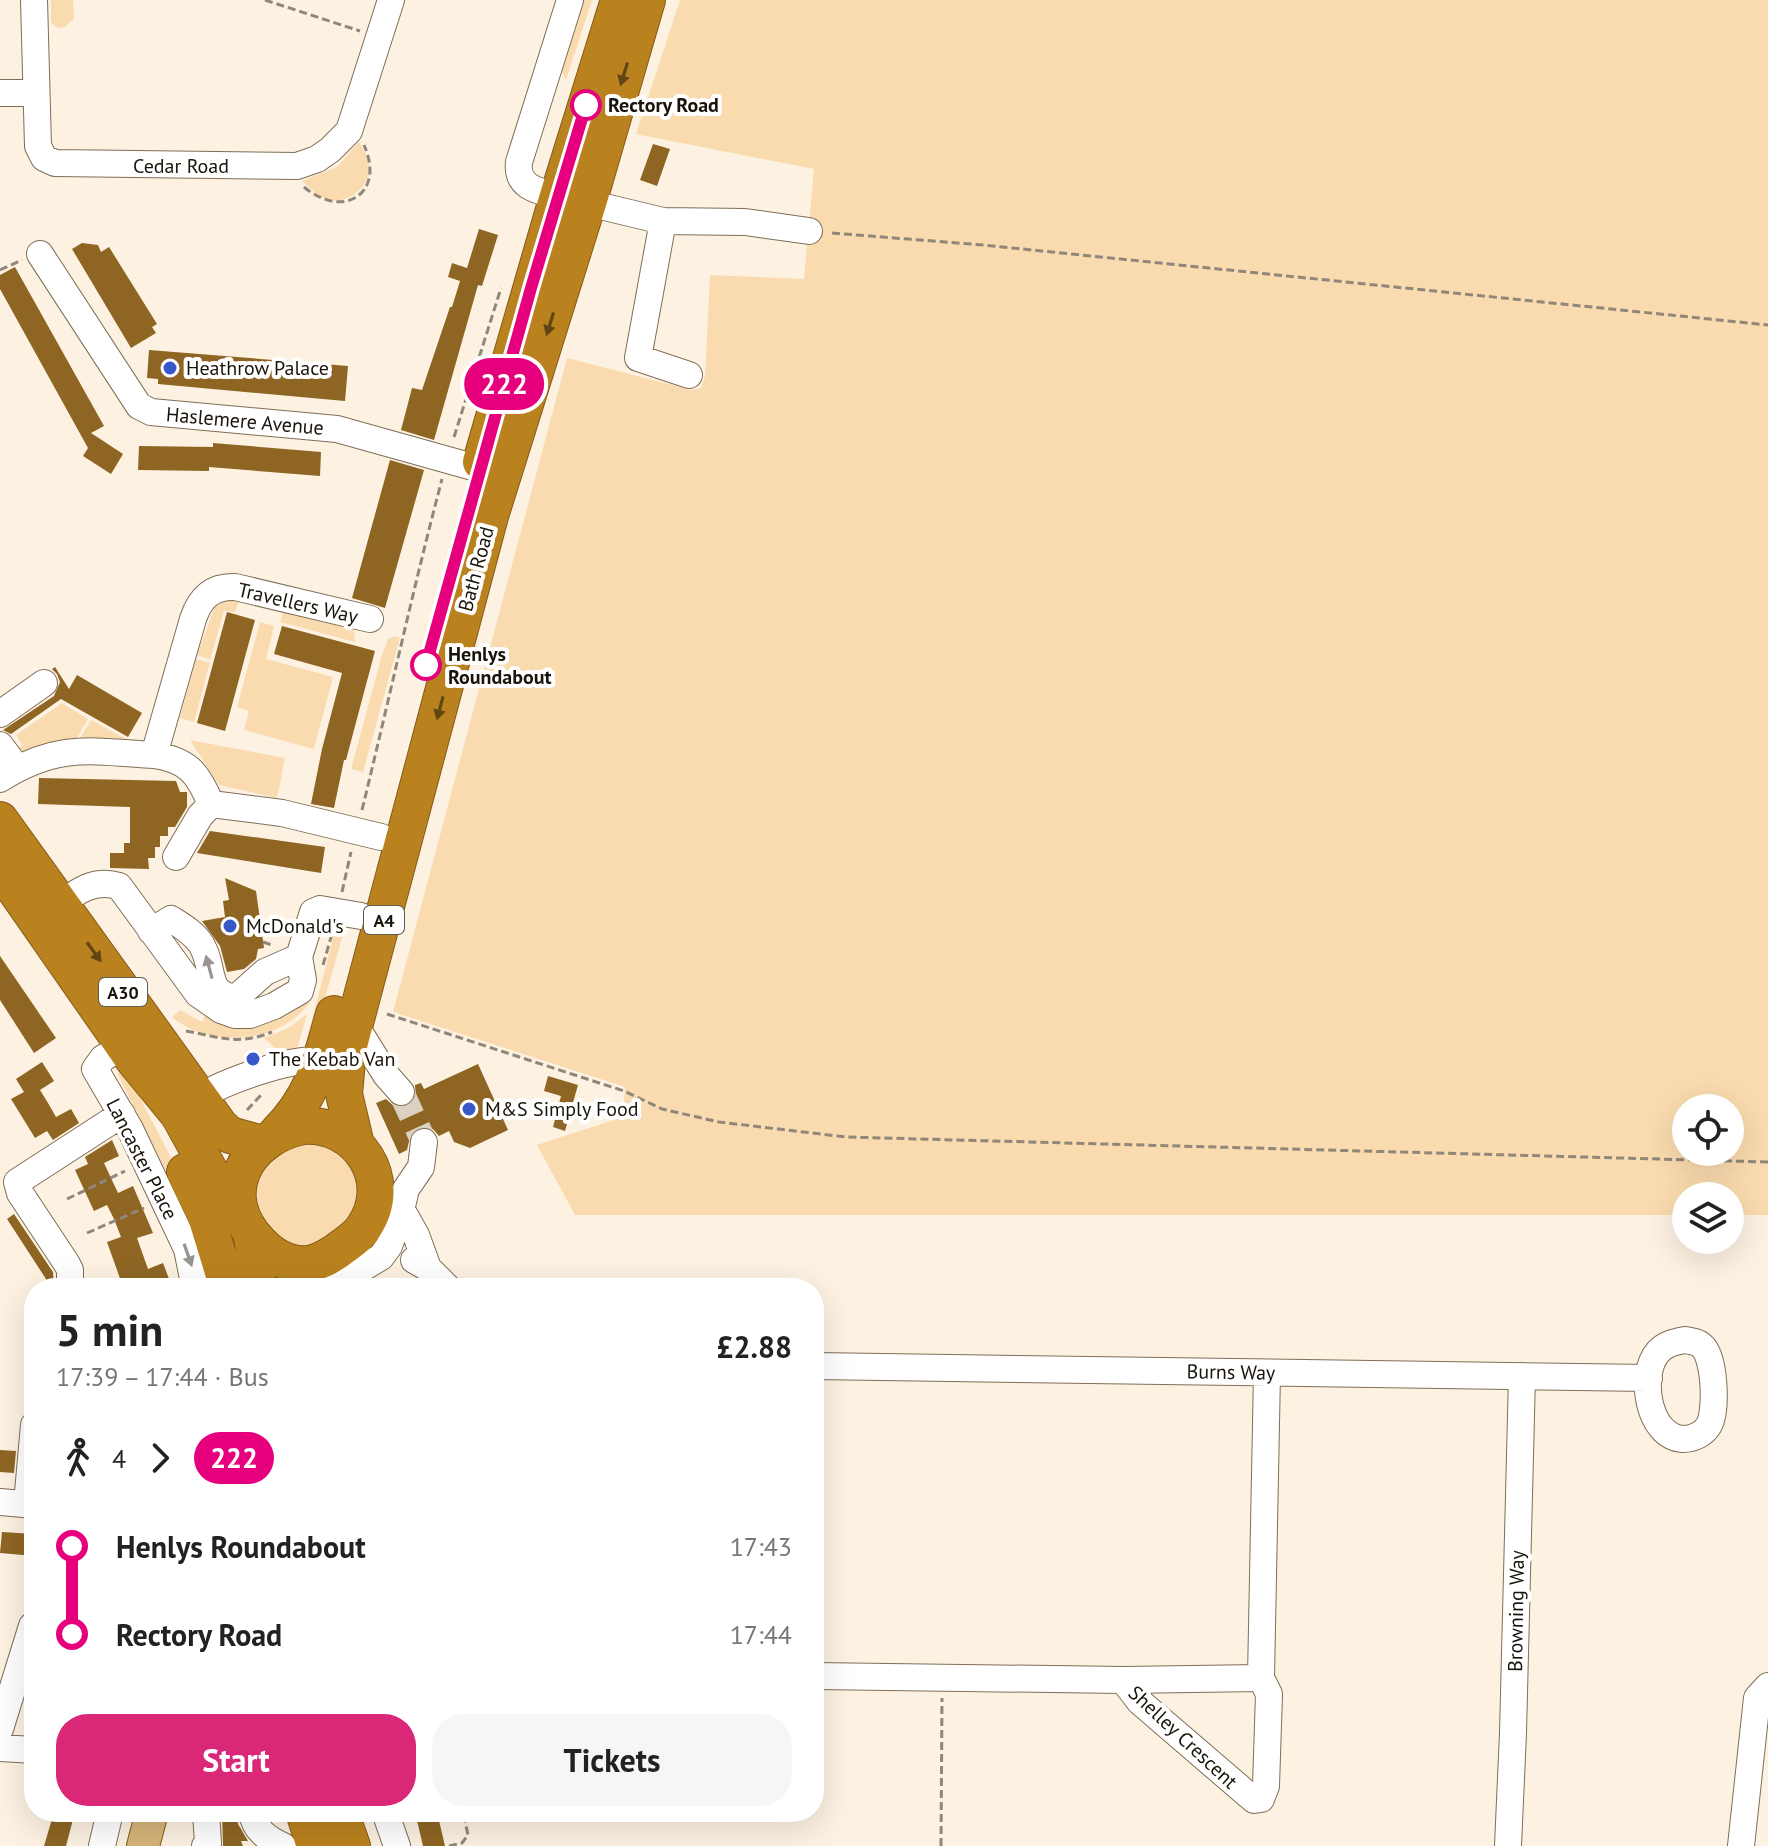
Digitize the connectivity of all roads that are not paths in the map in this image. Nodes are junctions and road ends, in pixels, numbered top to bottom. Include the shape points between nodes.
1 (34, 0) edge
2 (391, 0) edge
3 (570, 0) edge
4 (619, 0) edge
5 (647, 0) edge
6 (0, 93) edge
7 (36, 93) junction
8 (573, 200) junction
9 (663, 221) junction
10 (809, 231) road end
11 (40, 254) dead end
12 (689, 375) dead end
13 (463, 464) junction
14 (370, 619) dead end
15 (44, 683) dead end
16 (0, 714) edge
17 (0, 745) edge
18 (154, 755) junction
19 (8, 774) edge
20 (211, 804) junction
21 (0, 820) edge
22 (369, 835) junction
23 (176, 857) dead end
24 (0, 868) edge
25 (60, 905) junction
26 (349, 914) junction
27 (151, 931) junction
28 (302, 963) junction
29 (371, 1019) junction
30 (128, 1052) junction
31 (332, 1069) junction
32 (200, 1097) junction
33 (122, 1114) junction
34 (260, 1132) junction
35 (424, 1142) tunnel mouth
36 (364, 1158) junction
37 (400, 1207) junction
38 (247, 1227) junction
39 (374, 1248) junction
40 (428, 1268) junction
41 (70, 1278) edge
42 (193, 1278) edge
43 (225, 1278) edge
44 (256, 1278) edge
45 (316, 1278) edge
46 (319, 1278) edge
47 (438, 1278) edge
48 (824, 1366) edge
49 (1267, 1373) junction
50 (1522, 1376) junction
51 (1649, 1378) dead end
52 (0, 1502) edge
53 (24, 1504) edge
54 (24, 1652) edge
55 (824, 1676) edge
56 (1261, 1678) junction
57 (1123, 1680) junction
58 (1768, 1686) edge
59 (0, 1729) edge
60 (0, 1748) edge
61 (24, 1749) edge
62 (108, 1822) edge
63 (149, 1822) edge
64 (207, 1822) edge
65 (255, 1822) edge
66 (307, 1822) edge
67 (344, 1822) edge
68 (389, 1822) edge
69 (102, 1846) edge
70 (143, 1846) edge
71 (205, 1846) edge
72 (283, 1846) edge
73 (315, 1846) edge
74 (352, 1846) edge
75 (397, 1846) edge
76 (1508, 1846) edge
77 (1741, 1846) edge

1 - 7 street
2 - 7 street, Cedar Road via 349,131 317,159 297,166 55,163 44,158 38,146
3 - 8 street via 518,174 533,189
4 - 8 highway, Bath Road / A4
5 -> 8 highway, Bath Road / A4
6 - 7 street
8 - 9 street
8 - 13 highway, Bath Road / A4
8 -> 29 highway, Bath Road / A4 via 490,516
9 - 10 street via 745,222
9 - 12 street via 638,358
11 - 13 street, Haslemere Avenue via 139,406 151,412 337,429
13 - 22 highway, Bath Road / A4
14 - 18 street, Travellers Way via 219,587 196,608
15 - 16 street
17 - 19 street
18 - 19 street via 74,750
18 - 20 street via 186,765
20 - 22 street via 282,813
20 - 23 street
21 - 25 highway, A30
22 - 26 highway, Bath Road / A4
24 - 30 highway, A30
25 - 27 street via 87,886 115,885
25 -> 32 highway, A30
26 - 28 street via 313,912
26 - 31 highway, Bath Road / A4
28 -> 27 street via 263,995 244,1002 216,990 208,960 191,933 168,919
27 - 28 street via 198,994 235,1015 260,1012 298,993
29 - 31 highway, Bath Road / A4
29 - 31 street via 394,1083
30 - 33 street, Lancaster Place via 103,1058 95,1067
30 - 38 highway, A30 via 179,1115 226,1201
30 - 43 highway via 206,1216
31 - 32 street via 300,1060 215,1087
31 - 34 highway, Bath Road / A4
31 - 36 highway, Bath Road / A4
32 - 34 highway, A30 via 230,1135
33 - 41 street via 17,1182 67,1264
33 -> 42 street, Lancaster Place via 187,1249
34 - 36 highway via 324,1127 338,1131
34 - 38 highway via 240,1176 238,1201
35 - 37 street via 421,1167
36 - 37 street
36 - 39 highway via 373,1206 365,1227
37 - 39 street via 399,1219
37 - 40 street
38 - 44 highway
38 - 45 highway via 269,1253 302,1264
39 - 40 street
39 - 46 highway
40 - 47 street
48 - 49 street, Burns Way
49 - 50 street, Burns Way
49 - 56 street, Shelley Crescent
50 - 51 street, Burns Way
50 - 76 street, Browning Way
52 - 53 street
54 - 59 street
55 - 57 street, Shelley Crescent
56 - 57 street, Shelley Crescent
56 - 57 street, Shelley Crescent via 1269,1694 1266,1786 1261,1799 1254,1800 1140,1702
58 - 77 street via 1757,1698
60 - 61 street
62 - 69 street
63 - 70 main road
64 - 71 street
65 - 72 street
66 - 73 highway
67 - 74 highway
68 - 75 street

